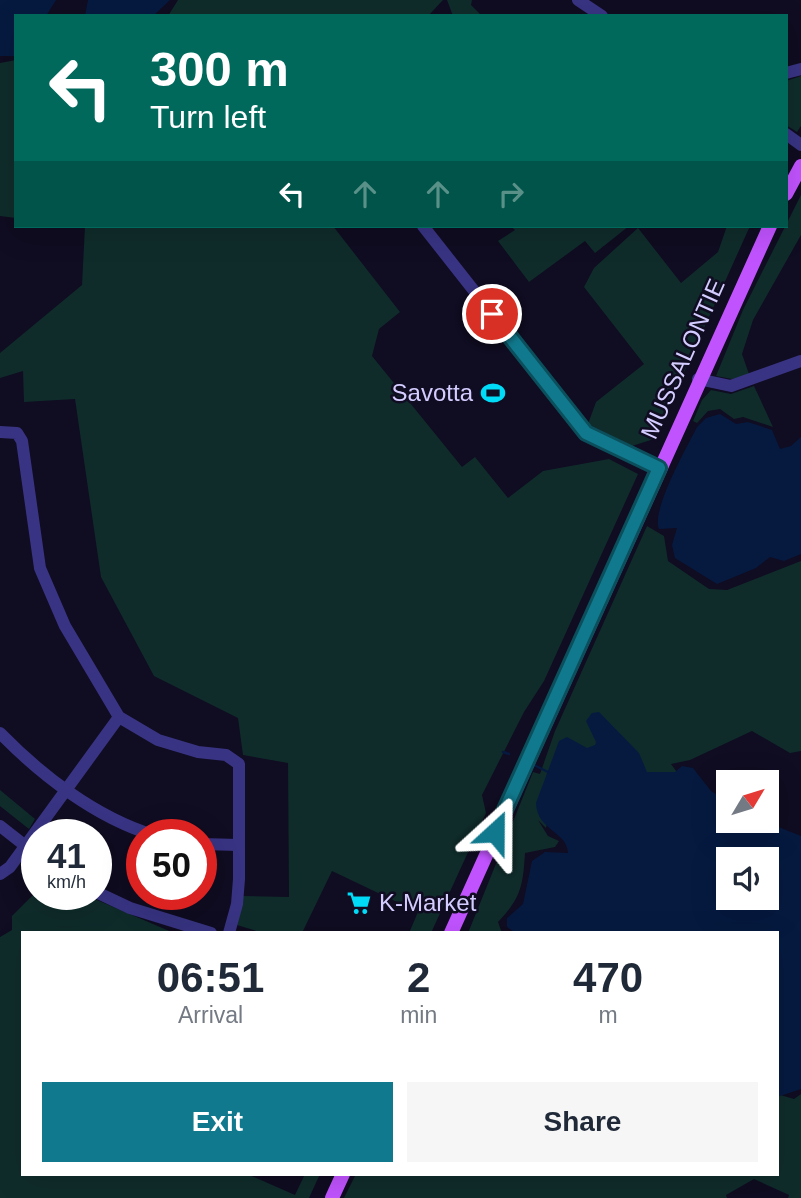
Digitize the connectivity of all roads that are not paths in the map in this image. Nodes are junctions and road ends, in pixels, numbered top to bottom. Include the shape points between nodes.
1 (578, 0) edge
2 (599, 14) edge
3 (801, 166) edge
4 (788, 190) edge
5 (424, 228) edge
6 (769, 228) edge
7 (801, 361) edge
8 (698, 379) junction
9 (0, 432) edge
10 (659, 468) junction
11 (119, 717) junction
12 (0, 733) edge
13 (66, 788) junction
14 (44, 819) edge
15 (126, 823) edge
16 (0, 826) edge
17 (21, 842) edge
18 (217, 844) edge
19 (239, 845) junction
20 (21, 850) edge
21 (0, 874) edge
22 (112, 900) edge
23 (205, 931) edge
24 (230, 931) edge
25 (452, 931) edge
26 (341, 1176) edge
27 (332, 1198) edge

1 - 2 street
3 - 4 main road
5 - 10 street via 586,433
6 - 8 main road, MUSSALONTIE
7 - 8 street via 732,386
8 - 10 main road, MUSSALONTIE
9 - 11 street via 17,433 22,441 40,568 49,594
10 - 25 main road, MUSSALONTIE
11 - 13 street
11 - 19 street via 179,748 234,758 240,775
12 - 13 street
13 - 14 street
13 - 15 street
16 - 17 street
18 - 19 street
19 - 24 street via 237,904
20 - 21 street
22 - 23 street
26 - 27 main road

